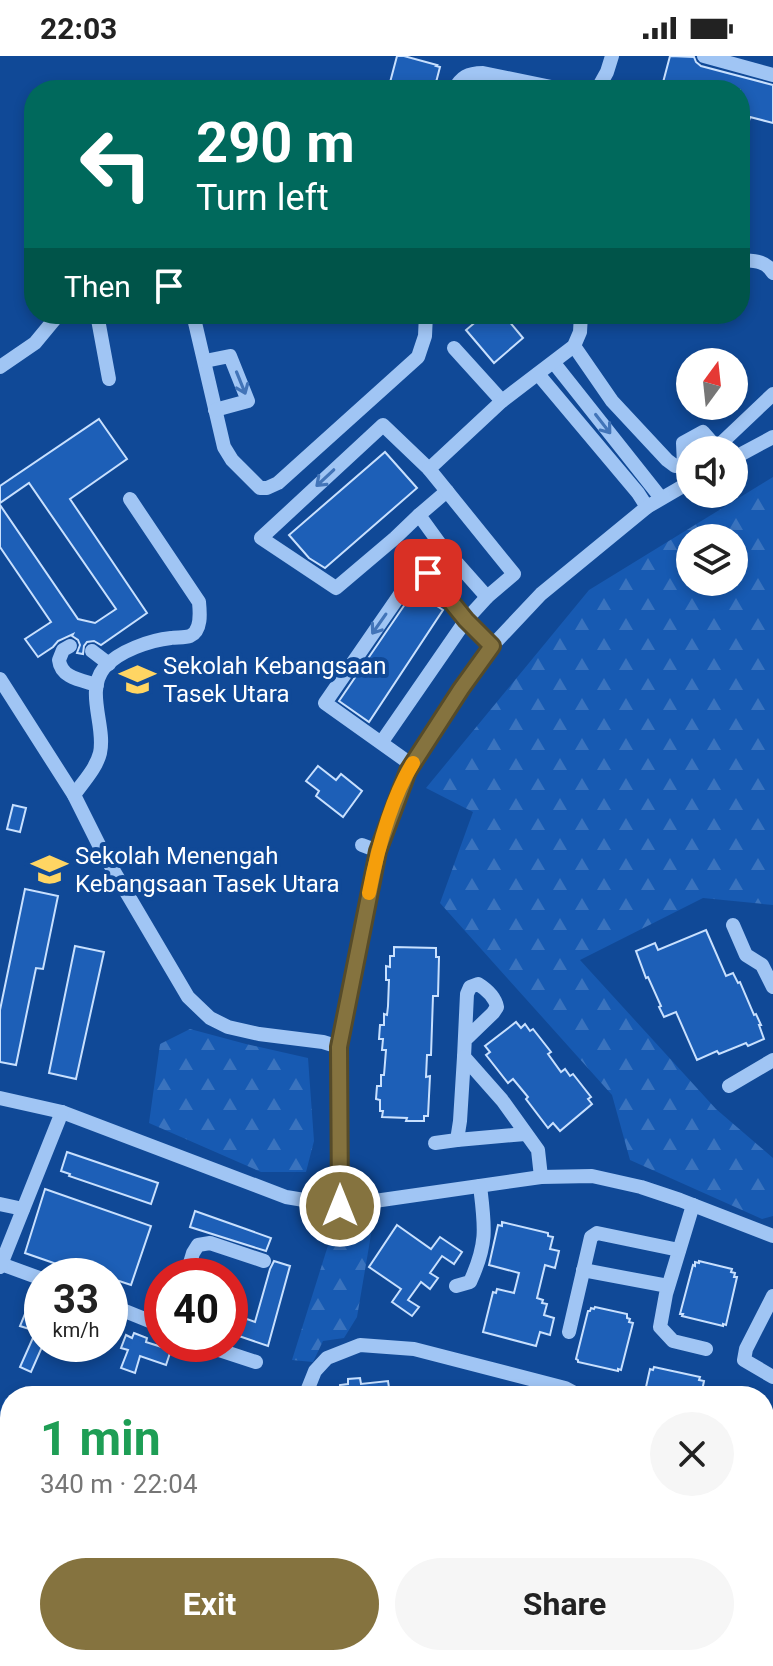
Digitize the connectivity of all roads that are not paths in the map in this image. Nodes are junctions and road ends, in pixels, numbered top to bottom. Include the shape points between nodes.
1 (612, 56) edge
2 (704, 56) edge
3 (773, 75) edge
4 (459, 80) edge
5 (517, 80) edge
6 (603, 80) edge
7 (750, 260) edge
8 (773, 273) edge
9 (51, 324) edge
10 (99, 324) edge
11 (196, 324) edge
12 (426, 324) edge
13 (580, 324) edge
14 (574, 346) junction
15 (454, 348) dead end
16 (205, 361) junction
17 (554, 363) junction
18 (0, 367) edge
19 (538, 374) junction
20 (109, 379) dead end
21 (773, 394) edge
22 (502, 401) junction
23 (215, 410) junction
24 (729, 436) edge
25 (773, 437) edge
26 (748, 450) edge
27 (676, 466) edge
28 (429, 469) junction
29 (676, 490) edge
30 (447, 491) junction
31 (661, 498) junction
32 (130, 499) dead end
33 (647, 507) junction
34 (419, 515) junction
35 (487, 597) junction
36 (466, 620) junction
37 (70, 646) dead end
38 (492, 646) junction
39 (92, 651) dead end
40 (109, 664) junction
41 (0, 679) edge
42 (97, 685) junction
43 (381, 743) junction
44 (408, 773) junction
45 (74, 795) junction
46 (362, 845) dead end
47 (378, 851) junction
48 (733, 925) dead end
49 (773, 987) edge
50 (465, 1040) dead end
51 (339, 1047) junction
52 (464, 1057) junction
53 (773, 1060) edge
54 (729, 1086) dead end
55 (0, 1098) edge
56 (62, 1112) junction
57 (525, 1134) junction
58 (457, 1140) junction
59 (435, 1143) dead end
60 (541, 1177) junction
61 (480, 1186) junction
62 (0, 1204) edge
63 (693, 1205) junction
64 (340, 1206) junction
65 (23, 1209) junction
66 (773, 1236) edge
67 (679, 1250) junction
68 (191, 1258) edge
69 (264, 1261) dead end
70 (1, 1265) edge
71 (583, 1270) junction
72 (24, 1273) edge
73 (456, 1286) dead end
74 (668, 1286) junction
75 (773, 1296) edge
76 (569, 1332) dead end
77 (706, 1349) dead end
78 (248, 1359) edge
79 (256, 1362) dead end
80 (773, 1377) edge
81 (309, 1386) edge
82 (557, 1386) edge

1 - 6 street
2 - 3 street
4 - 5 street via 483,73
7 - 8 street via 760,261
9 - 18 street via 35,343
10 - 20 street
11 - 16 street
12 - 23 street via 418,357 267,488 260,488 232,460
13 - 14 street
14 - 17 street
14 - 27 street via 612,401
15 - 22 street
16 - 23 street
16 -> 23 street via 230,356 248,401
17 - 19 street
17 -> 31 street
19 - 22 street
19 - 33 street
21 - 24 street
22 - 28 street
25 - 26 street
28 - 30 street
28 -> 34 street via 383,425 261,538 336,588
29 - 31 street
30 - 34 street
30 - 35 street via 514,574
31 - 33 street
32 - 40 street via 199,602 200,616 190,636 145,643
33 - 38 street via 541,594
34 - 35 street
35 - 36 street
36 - 38 street
36 - 43 street
36 -> 43 street via 428,573 410,580 342,678 325,703
37 - 42 street via 59,660 62,671
38 - 44 street
39 - 40 street
40 - 42 street
41 - 45 street
42 - 45 street via 100,754
43 - 44 street
44 - 47 street
45 - 51 street via 188,997 210,1018 259,1034
46 - 47 street
47 - 51 street
48 - 49 street via 746,955 762,965
50 - 52 street
51 - 64 street
52 - 57 street
52 - 58 street
53 - 54 street
55 - 56 street
56 - 64 street via 286,1197
56 - 65 street
57 - 58 street
57 - 60 street via 538,1150
58 - 59 street
60 - 61 street
60 - 63 street via 592,1176
61 - 64 street
61 - 73 street via 483,1247 470,1282
62 - 65 street
63 - 66 street
63 - 67 street
65 - 70 street
67 - 71 street via 597,1233 591,1237
67 - 74 street
68 - 69 street via 198,1245 210,1243
70 - 72 street
71 - 74 street
71 - 76 street
74 - 77 street via 660,1327 673,1341
75 - 80 street via 744,1360
78 - 79 street
81 - 82 street via 327,1358 360,1345 414,1349

